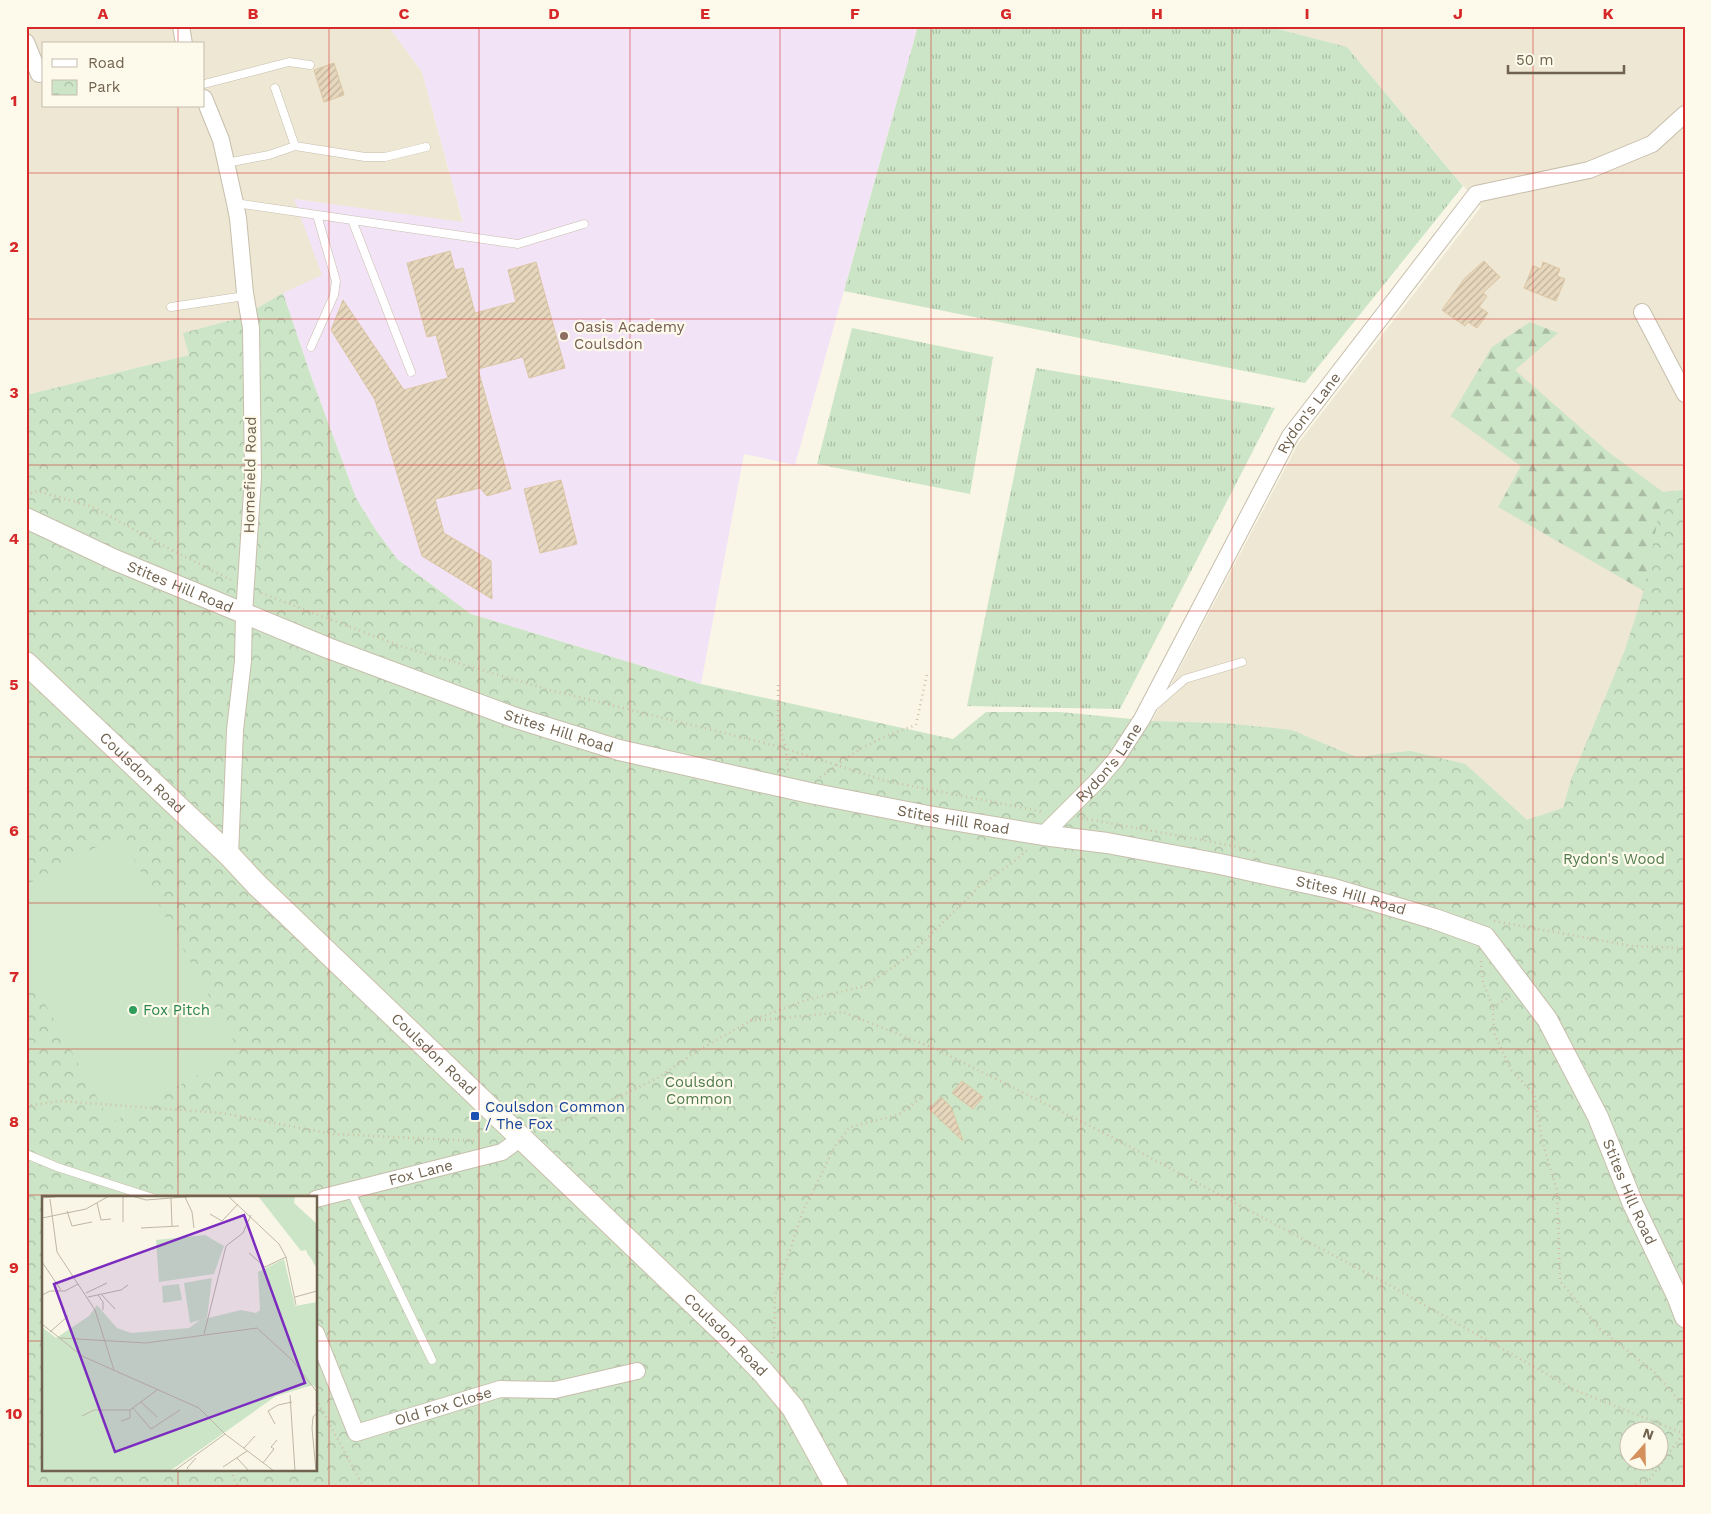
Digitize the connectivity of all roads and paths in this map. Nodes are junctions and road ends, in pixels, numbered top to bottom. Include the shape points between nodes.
1 (181, 26) edge
2 (26, 42) edge
3 (184, 42) edge
4 (310, 65) dead end
5 (36, 73) edge
6 (205, 84) edge
7 (274, 88) dead end
8 (205, 100) edge
9 (1685, 114) edge
10 (295, 146) junction
11 (426, 147) dead end
12 (226, 163) junction
13 (235, 203) junction
14 (317, 215) junction
15 (352, 220) junction
16 (584, 224) dead end
17 (245, 296) junction
18 (172, 307) dead end
19 (1642, 312) dead end
20 (310, 347) dead end
21 (411, 372) dead end
22 (1685, 394) edge
23 (26, 494) edge
24 (26, 518) edge
25 (246, 587) junction
26 (244, 614) junction
27 (1242, 662) dead end
28 (26, 663) edge
29 (927, 674) dead end
30 (778, 686) dead end
31 (1145, 714) junction
32 (786, 749) junction
33 (837, 765) junction
34 (784, 787) junction
35 (810, 793) junction
36 (1062, 815) junction
37 (1043, 835) junction
38 (230, 856) junction
39 (1480, 957) dead end
40 (750, 1021) junction
41 (922, 1097) dead end
42 (26, 1106) edge
43 (521, 1138) junction
44 (486, 1142) dead end
45 (26, 1154) edge
46 (350, 1190) junction
47 (147, 1196) edge
48 (318, 1198) edge
49 (1685, 1317) edge
50 (318, 1338) edge
51 (432, 1360) dead end
52 (637, 1371) dead end
53 (763, 1372) junction
54 (318, 1403) edge
55 (1685, 1407) edge
56 (1684, 1434) edge
57 (233, 1472) edge
58 (239, 1488) edge
59 (364, 1488) edge
60 (837, 1488) edge
61 (1626, 1488) edge

1 - 3 street
2 - 5 street
4 - 6 lane via 289,62
7 - 10 lane
8 - 12 street, Homefield Road via 221,140
9 - 31 street, Rydon's Lane via 1652,144 1589,170 1476,194 1290,436
10 - 11 lane via 365,157 386,157
10 - 12 lane via 269,155
12 - 13 street, Homefield Road
13 - 14 lane
13 - 17 street, Homefield Road
14 - 15 lane
14 - 20 lane via 336,287
15 - 16 lane via 518,244
15 - 21 lane
17 - 18 lane
17 - 25 street, Homefield Road via 251,328 253,477
19 - 22 street
23 - 25 path via 37,491 93,507
24 - 26 street, Stites Hill Road via 115,560
25 - 26 street, Homefield Road
25 - 32 path via 412,650 550,690
26 - 34 street, Stites Hill Road via 415,682 565,734 628,752
26 - 38 street, Homefield Road
27 - 31 lane via 1185,679
28 - 38 main road, Coulsdon Road
29 - 33 path via 916,725 886,736
30 - 32 path via 778,719
31 - 36 street, Rydon's Lane via 1116,759
32 - 33 path
32 - 34 path via 788,770
33 - 35 path via 822,776
33 - 36 path via 886,781
34 - 35 street, Stites Hill Road
35 - 37 street, Stites Hill Road
36 - 37 street, Rydon's Lane
37 - 40 path via 980,886 909,956 865,986 806,1000
37 - 49 street, Stites Hill Road via 1107,843 1334,888 1485,937 1547,1019 1598,1117 1633,1204
38 - 43 main road, Coulsdon Road via 257,886
39 - 55 path via 1483,982 1493,1007 1494,1033 1511,1070 1534,1094 1542,1140 1557,1191 1560,1281 1600,1329 1653,1371
40 - 43 path via 656,1079 594,1108 533,1130
40 - 56 path via 843,1012 936,1049 1155,1160 1575,1390
41 - 53 path via 898,1115 850,1128 835,1146 803,1211 781,1277 775,1296 770,1362
42 - 44 path via 60,1101 222,1112 333,1134
43 - 46 street, Fox Lane via 502,1152
43 - 53 main road, Coulsdon Road via 623,1233
45 - 47 lane
46 - 48 street, Fox Lane
46 - 51 lane
50 - 52 street, Old Fox Close via 356,1433 500,1389 555,1390
53 - 60 main road, Coulsdon Road via 793,1408
54 - 59 path
56 - 61 path via 1650,1479
57 - 58 path

